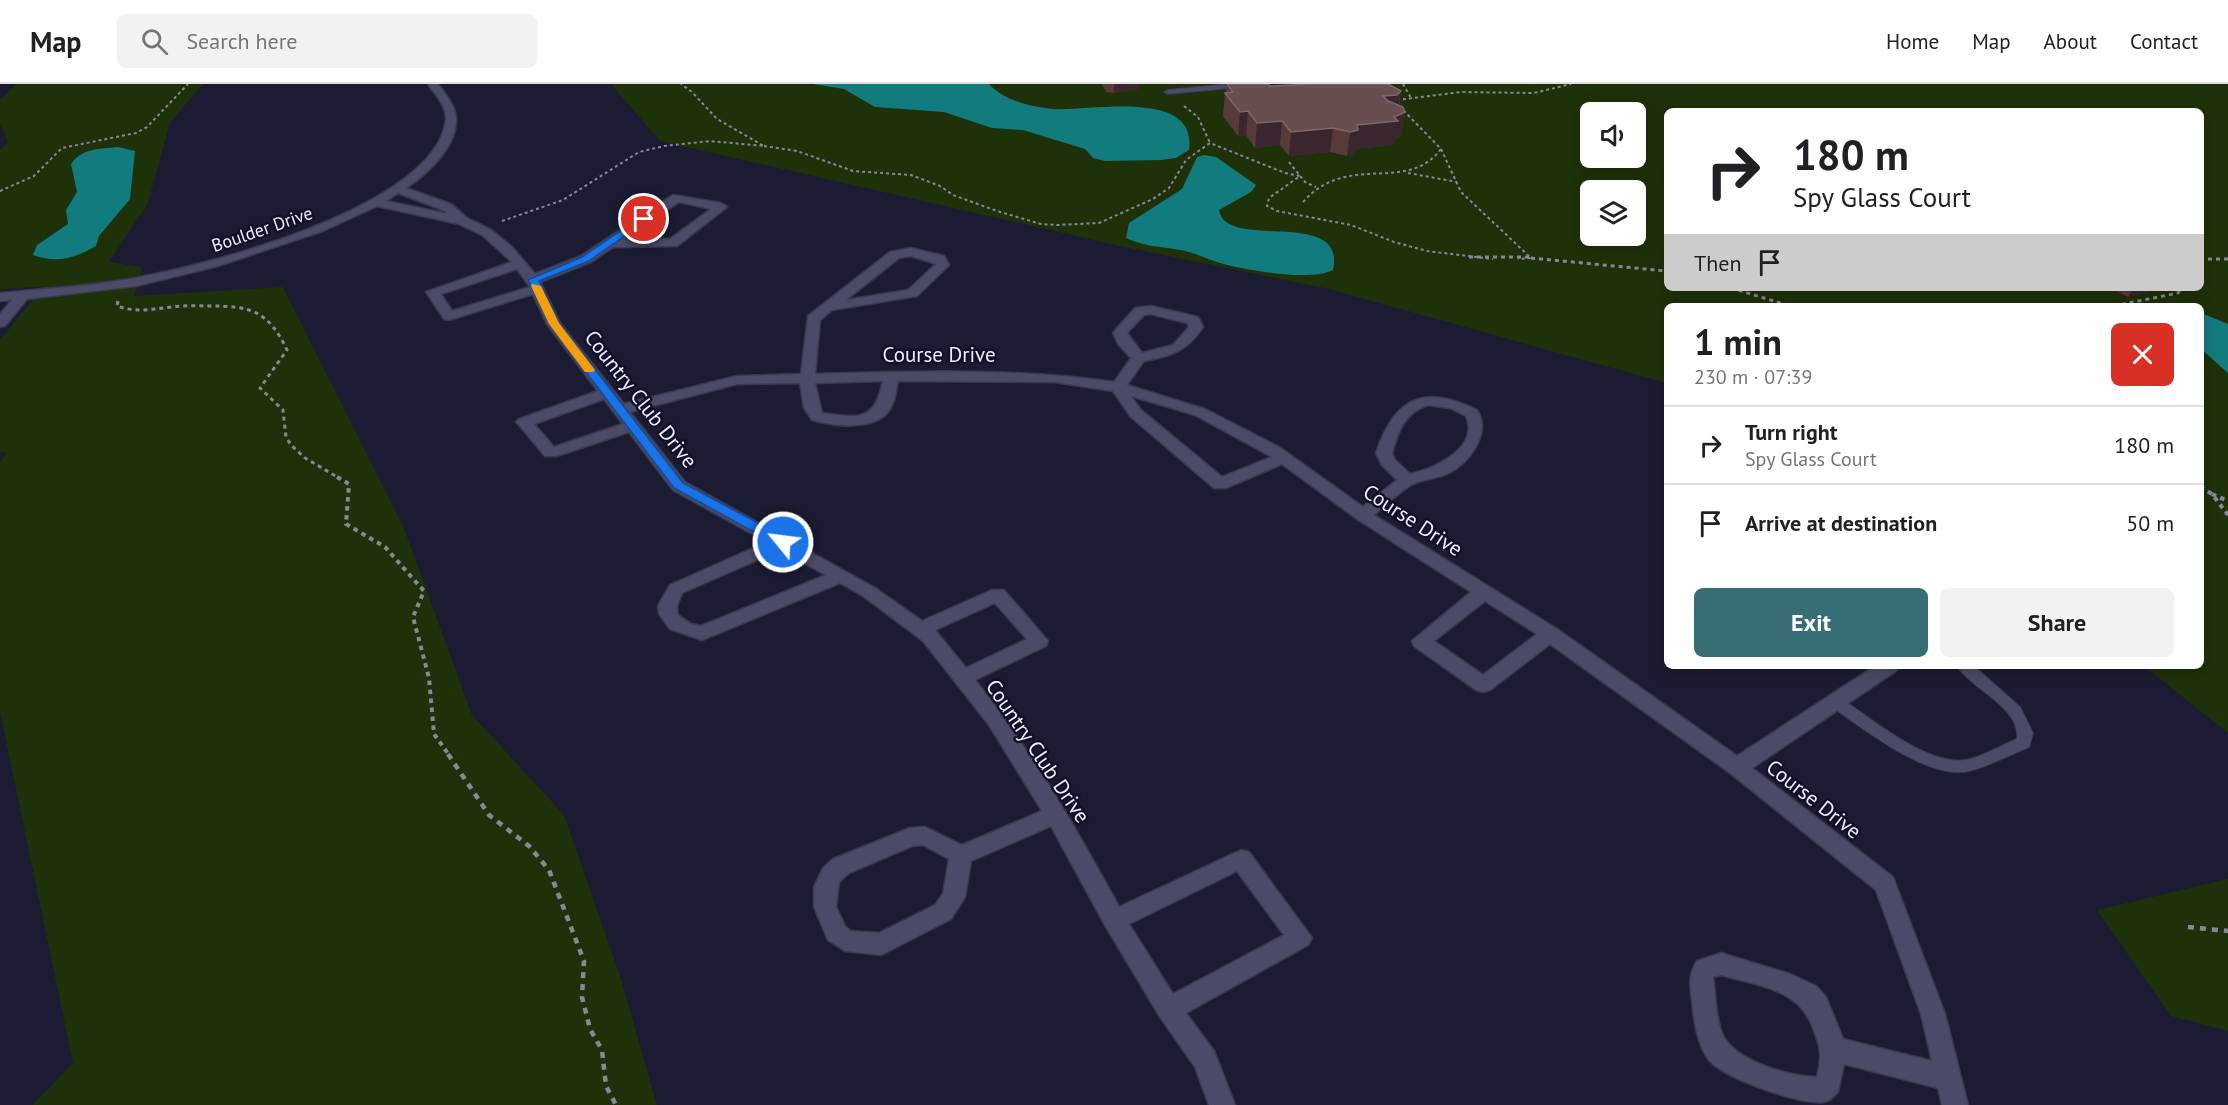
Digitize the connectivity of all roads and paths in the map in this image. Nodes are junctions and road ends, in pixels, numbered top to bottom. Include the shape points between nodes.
1 (188, 84) edge
2 (434, 84) edge
3 (681, 84) edge
4 (1253, 84) edge
5 (1403, 84) edge
6 (1571, 84) edge
7 (1168, 92) dead end
8 (1261, 93) edge
9 (1410, 98) junction
10 (1177, 104) dead end
11 (1210, 143) junction
12 (764, 146) junction
13 (1440, 150) junction
14 (1289, 162) dead end
15 (1407, 172) junction
16 (1285, 173) junction
17 (1300, 176) junction
18 (1457, 182) junction
19 (1291, 183) junction
20 (1316, 187) junction
21 (397, 189) junction
22 (0, 190) edge
23 (375, 202) junction
24 (1303, 202) dead end
25 (471, 224) junction
26 (610, 243) junction
27 (1530, 258) junction
28 (2204, 259) edge
29 (2228, 259) edge
30 (520, 264) junction
31 (1664, 271) edge
32 (535, 285) junction
33 (1741, 291) edge
34 (2179, 291) edge
35 (23, 295) junction
36 (0, 297) edge
37 (119, 298) dead end
38 (1783, 303) edge
39 (2130, 303) edge
40 (829, 307) junction
41 (0, 324) edge
42 (1139, 358) junction
43 (808, 376) junction
44 (892, 376) junction
45 (1118, 387) junction
46 (606, 393) junction
47 (619, 410) junction
48 (631, 426) junction
49 (1283, 458) junction
50 (1407, 480) junction
51 (2204, 489) edge
52 (2212, 494) junction
53 (2228, 501) edge
54 (1363, 515) junction
55 (2228, 515) edge
56 (783, 542) junction
57 (841, 576) junction
58 (1484, 592) junction
59 (920, 629) junction
60 (1551, 634) junction
61 (1885, 669) edge
62 (1967, 669) edge
63 (961, 678) junction
64 (1838, 703) junction
65 (1737, 767) junction
66 (1054, 815) junction
67 (961, 855) junction
68 (1114, 921) junction
69 (2188, 927) dead end
70 (2228, 931) edge
71 (1169, 1009) junction
72 (1834, 1049) junction
73 (1949, 1078) junction
74 (616, 1105) edge
75 (1222, 1105) edge
76 (1955, 1105) edge

1 - 22 path via 147,128 62,148 34,176
2 - 21 street, Boulder Drive via 451,114 449,135 429,164
3 - 12 path via 695,92 715,117
4 - 7 lane
4 - 8 lane
5 - 9 path
6 - 9 path via 1542,91
9 - 13 path via 1394,101
10 - 11 path via 1193,111
11 - 12 path via 1186,160 1169,188 1137,208 1100,223 1057,225 988,208 911,175 854,171 797,151
11 - 16 path
12 - 25 path via 710,141 639,152 563,200
13 - 15 path via 1432,162
13 - 18 path
14 - 17 path
15 - 18 path
15 - 20 path via 1349,174
16 - 17 path
16 - 19 path
17 - 19 path
17 - 20 path
18 - 27 path via 1475,207
19 - 27 path via 1269,198 1267,206 1293,218 1352,225 1431,252
20 - 24 path
21 - 23 street, Boulder Drive
21 - 25 street, Country Club Drive via 447,207
23 - 25 street, Country Club Drive
23 - 35 street, Boulder Drive via 308,233 224,262 133,282
25 - 30 street, Country Club Drive via 508,250
26 - 26 street via 673,243 721,207 677,198
26 - 32 street
27 - 31 path
28 - 29 path
30 - 32 street, Country Club Drive
30 - 32 street via 433,292 449,316
32 - 46 street, Country Club Drive via 554,324
33 - 38 path
34 - 39 path
35 - 36 street, Boulder Drive
35 - 41 street
37 - 74 path via 117,306 130,311 241,306 275,327 281,336 287,350 260,388 264,397 285,414 285,435 292,448 349,484 346,524 357,535 376,541 396,557 424,591 412,617 429,678 434,734 489,815 529,846 549,870 584,961 582,997 590,1029 602,1050 606,1086
40 - 40 street via 895,255 931,255 943,265 912,293
40 - 43 street via 813,320
42 - 42 street via 1185,345 1196,327 1193,320 1140,311 1120,333
42 - 45 street
43 - 44 street, Course Drive
43 - 44 street via 810,409 817,417 843,419 872,417 883,408
43 - 47 street, Course Drive via 737,380
44 - 45 street, Course Drive via 1055,378
45 - 49 street, Course Drive via 1200,412
45 - 49 street via 1135,412 1220,484
46 - 47 street, Country Club Drive
46 - 48 street via 525,422 551,453
47 - 48 street, Country Club Drive
48 - 56 street, Country Club Drive via 679,486
49 - 54 street, Course Drive
50 - 50 street via 1384,453 1404,410 1432,400 1472,414 1476,432 1454,462 1436,473
50 - 54 street
51 - 52 path
52 - 53 path
52 - 55 path
54 - 58 street, Course Drive
56 - 57 street, Country Club Drive
56 - 57 street via 676,589 668,606 672,621 681,630 702,633
57 - 59 street, Country Club Drive
58 - 60 street, Course Drive
58 - 60 street via 1421,641 1484,685
59 - 63 street, Country Club Drive via 930,636
59 - 63 street via 998,594 1039,641
60 - 65 street, Course Drive
61 - 64 street
62 - 64 lane via 2013,709 2027,736 2024,743 1966,766 1914,752
63 - 66 street, Country Club Drive via 996,720
64 - 65 street
65 - 73 street, Course Drive via 1885,884 1933,1014
66 - 67 street
66 - 68 street, Country Club Drive
67 - 67 street via 925,836 910,837 841,866 825,887 825,907 836,933 845,941 881,944 943,912 954,897
68 - 71 street, Country Club Drive
68 - 71 street via 1240,859 1300,938
69 - 70 path
71 - 75 street, Country Club Drive via 1205,1060
72 - 72 street via 1829,1083 1822,1090 1735,1067 1722,1056 1710,1036 1701,976 1705,969 1722,964 1807,994 1818,1005
72 - 73 street
73 - 76 street, Course Drive

